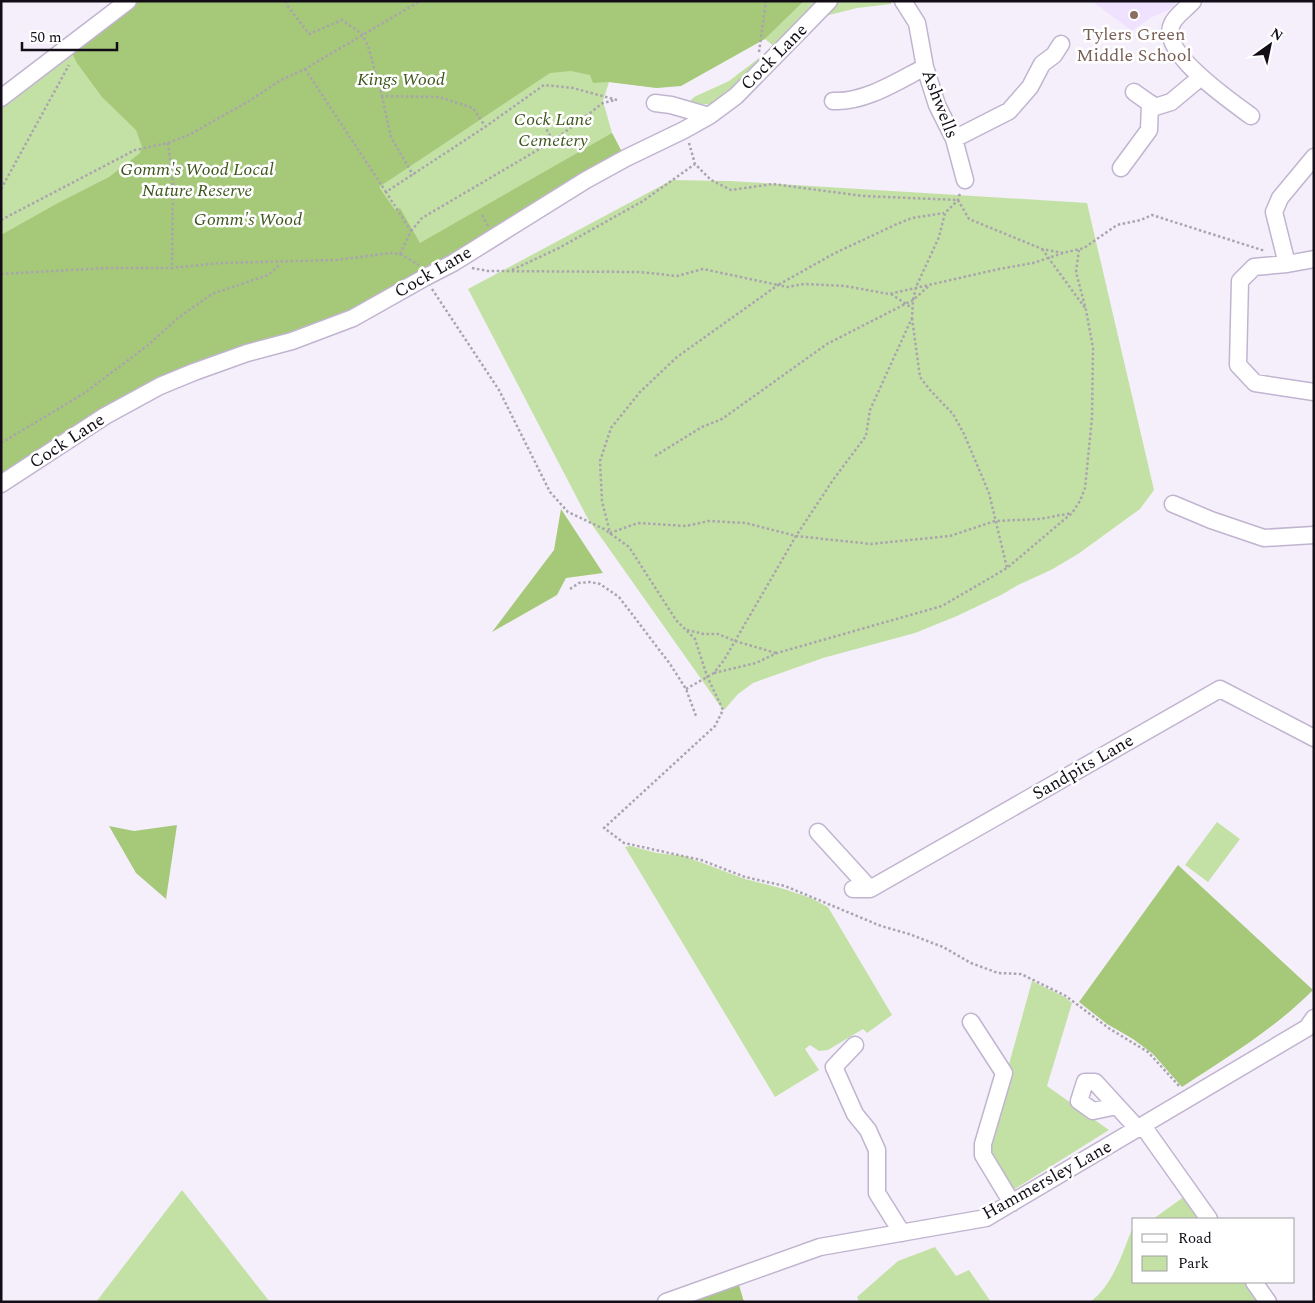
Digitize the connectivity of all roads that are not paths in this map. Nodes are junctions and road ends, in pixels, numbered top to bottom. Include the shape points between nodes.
1 (128, 1) edge
2 (829, 1) edge
3 (903, 1) edge
4 (1193, 1) edge
5 (1061, 44) dead end
6 (925, 67) junction
7 (1201, 77) junction
8 (1134, 92) dead end
9 (1, 98) edge
10 (833, 101) dead end
11 (655, 103) dead end
12 (1150, 103) junction
13 (709, 116) junction
14 (1251, 116) dead end
15 (954, 139) junction
16 (1314, 157) edge
17 (1121, 168) dead end
18 (965, 180) dead end
19 (1314, 259) edge
20 (1287, 264) junction
21 (1314, 392) edge
22 (1, 484) edge
23 (1173, 504) dead end
24 (1314, 535) edge
25 (1314, 738) edge
26 (818, 832) dead end
27 (853, 889) dead end
28 (870, 889) junction
29 (1314, 1018) edge
30 (971, 1022) dead end
31 (855, 1045) dead end
32 (1116, 1106) dead end
33 (1141, 1128) junction
34 (1012, 1203) junction
35 (1208, 1218) edge
36 (902, 1233) junction
37 (1255, 1283) edge
38 (666, 1302) edge
39 (1268, 1302) edge

1 - 9 street
2 - 13 street, Cock Lane via 736,96
3 - 6 street, Ashwells via 917,23
4 - 7 street via 1172,23 1170,36 1182,57
5 - 15 street via 1054,55 1042,64 1030,87 1009,111
6 - 10 street via 880,91 843,102
6 - 15 street, Ashwells via 937,105
7 - 12 street via 1171,102 1155,107
7 - 14 street via 1230,92
8 - 12 street
11 - 13 street
12 - 17 street via 1149,130
13 - 22 street, Cock Lane via 586,180 453,263 353,318 160,386 90,425
15 - 18 street, Ashwells
16 - 20 street via 1280,198 1274,212
19 - 20 street
20 - 21 street via 1254,267 1240,281 1238,365 1255,383
23 - 24 street via 1264,538
25 - 28 street, Sandpits Lane via 1220,689
26 - 28 street
27 - 28 street, Sandpits Lane
29 - 33 street, Hammersley Lane via 1307,1028
30 - 34 street via 1004,1073 983,1149
31 - 36 street via 834,1067 877,1150 877,1192
32 - 33 street
33 - 34 street, Hammersley Lane
33 - 35 street
34 - 36 street, Hammersley Lane via 986,1218
36 - 38 street, Hammersley Lane via 820,1247
37 - 39 street

